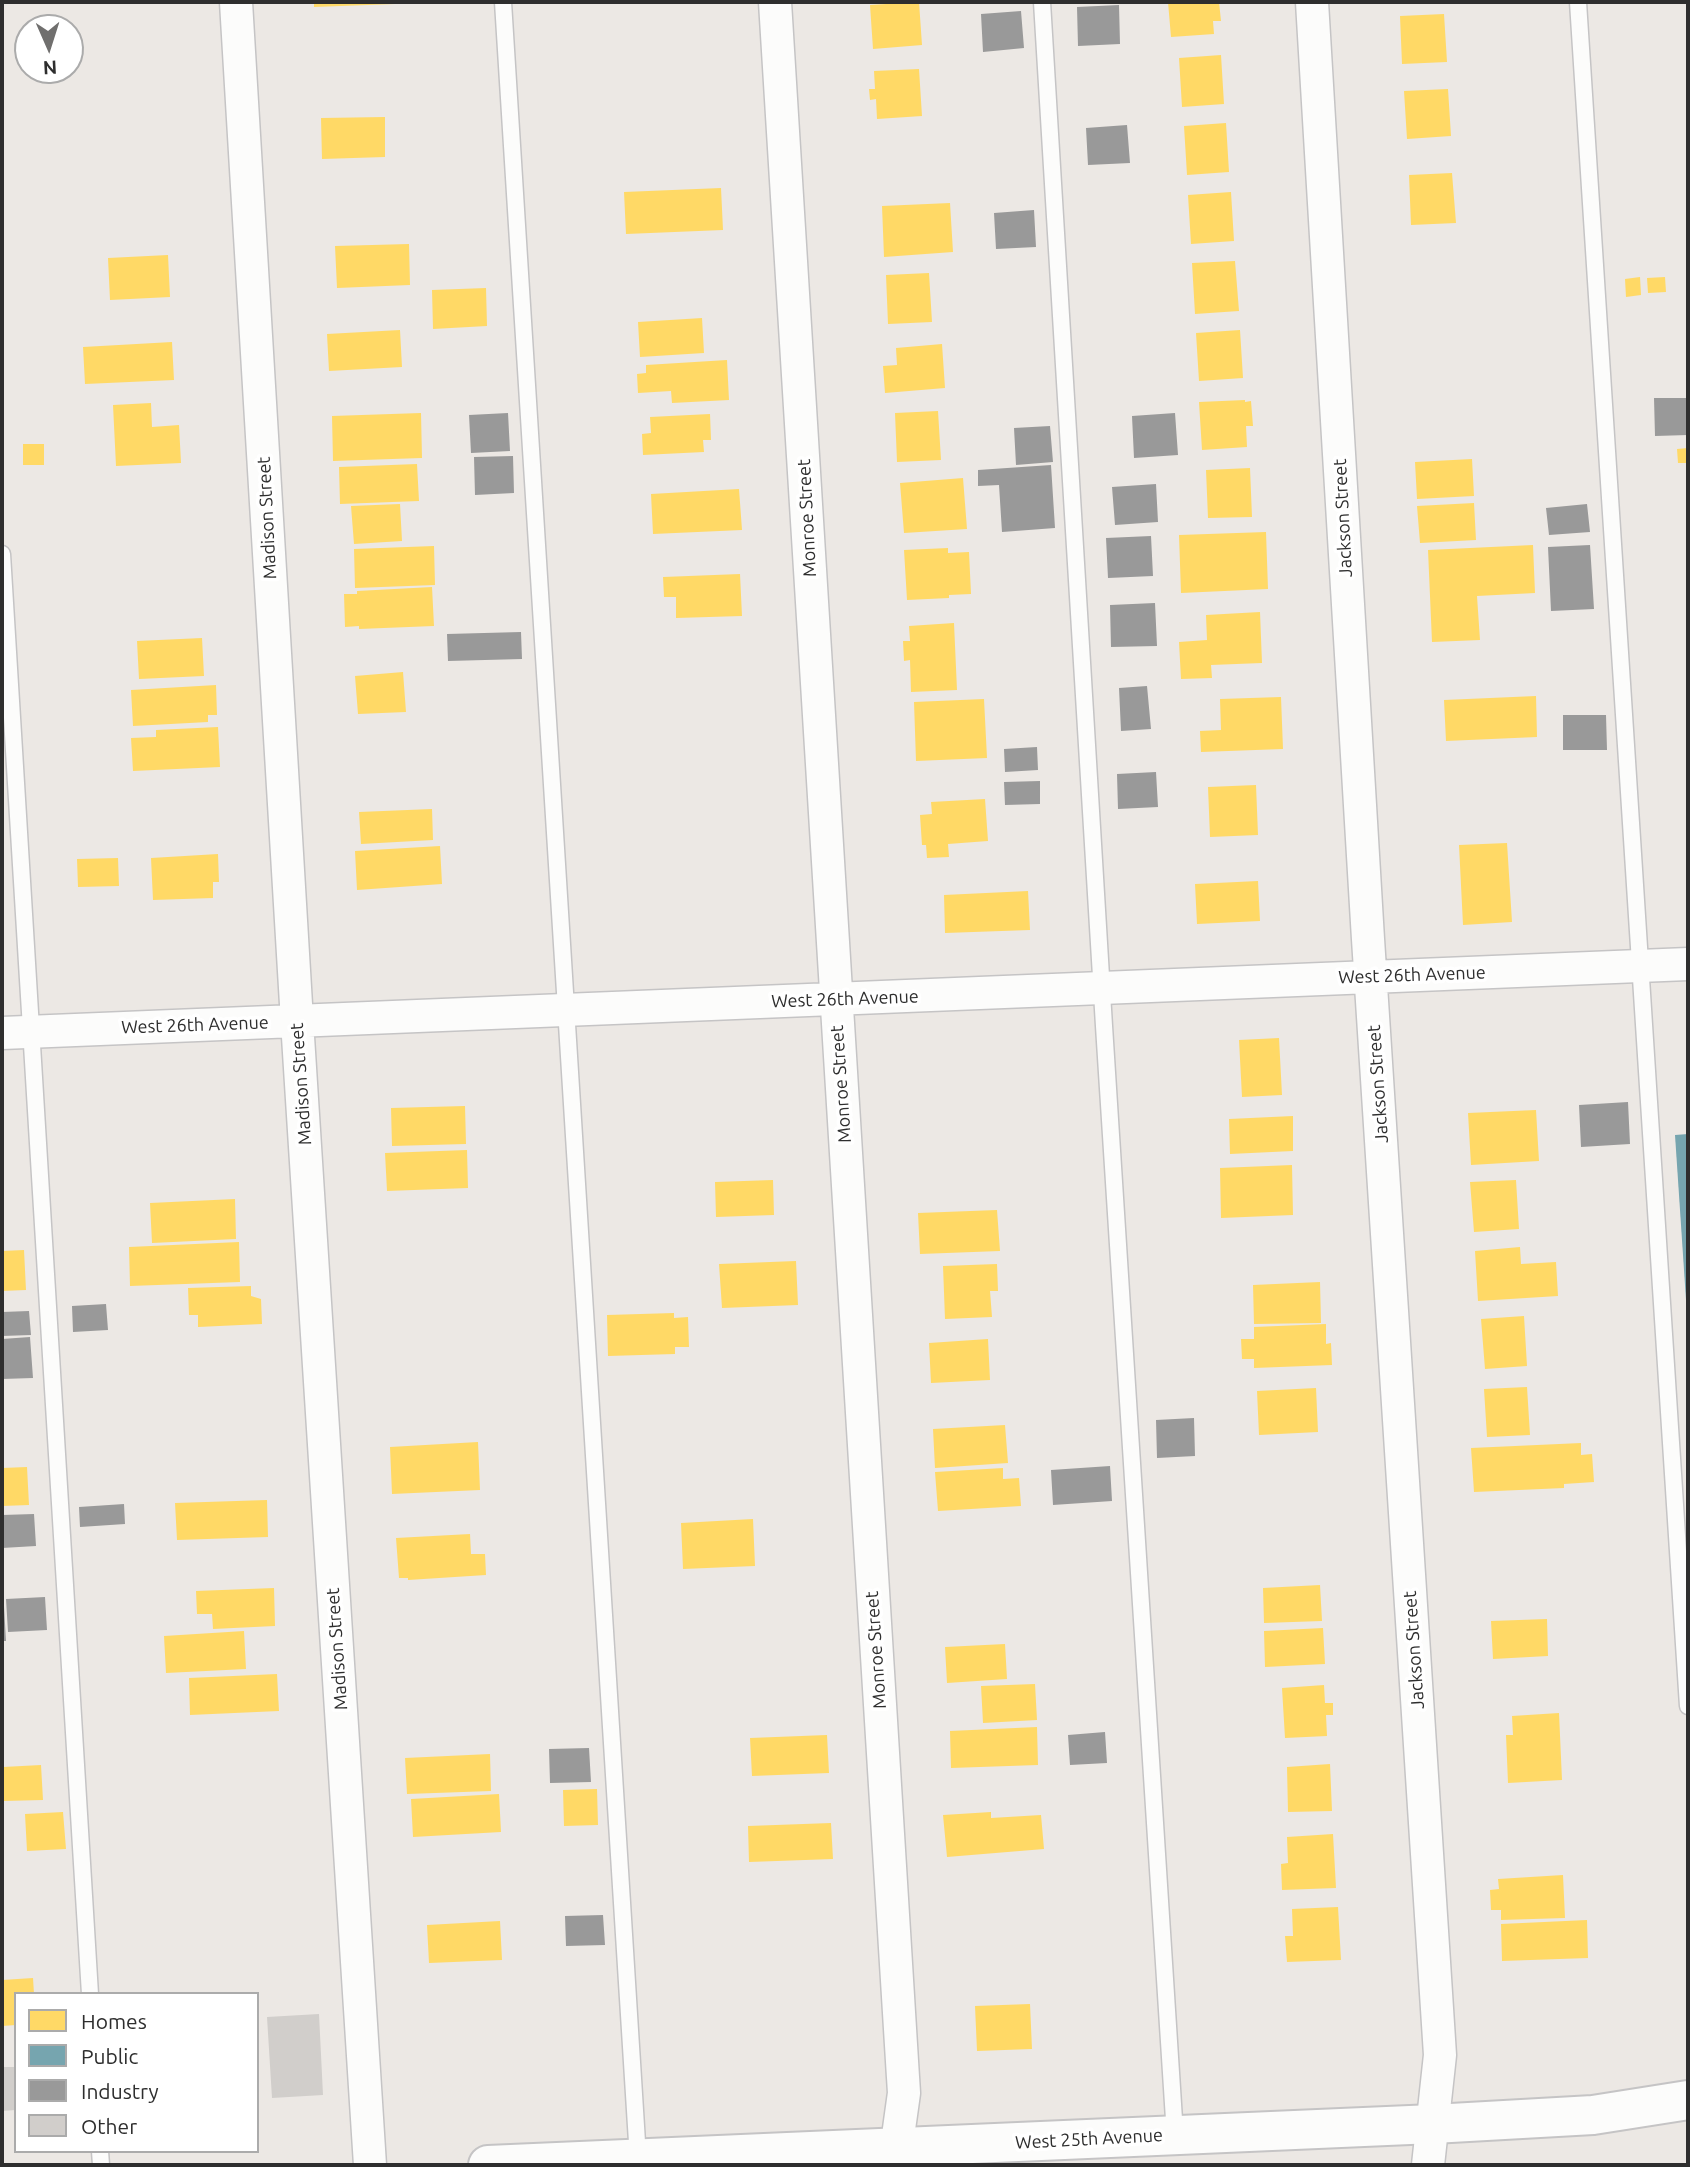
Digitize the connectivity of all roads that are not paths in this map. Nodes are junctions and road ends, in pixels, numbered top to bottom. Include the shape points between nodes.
1 (236, 2) edge
2 (503, 2) edge
3 (775, 2) edge
4 (1042, 2) edge
5 (1312, 2) edge
6 (1578, 2) edge
7 (2, 554) edge
8 (1688, 964) edge
9 (1642, 966) junction
10 (1371, 977) junction
11 (1102, 988) junction
12 (836, 999) junction
13 (567, 1010) junction
14 (297, 1021) junction
15 (17, 1033) edge
16 (1688, 1706) edge
17 (90, 1992) edge
18 (1688, 2100) edge
19 (1433, 2124) junction
20 (1175, 2135) junction
21 (895, 2156) edge
22 (638, 2159) junction
23 (370, 2165) edge
24 (488, 2165) edge
25 (1428, 2165) edge

1 - 14 street, Madison Street
2 - 13 lane
3 - 12 street, Monroe Street
4 - 11 lane
5 - 10 street, Jackson Street
6 - 9 lane
7 - 15 lane
8 - 9 street, West 26th Avenue
9 - 10 street, West 26th Avenue
9 - 16 lane
10 - 11 street, West 26th Avenue
10 - 19 street, Jackson Street via 1441,2061
11 - 12 street, West 26th Avenue
11 - 20 lane
12 - 13 street, West 26th Avenue
12 - 21 street, Monroe Street via 904,2093
13 - 14 street, West 26th Avenue
13 - 22 lane
14 - 15 street, West 26th Avenue
14 - 23 street, Madison Street
15 - 17 lane
18 - 19 street, West 25th Avenue via 1593,2115
19 - 20 street, West 25th Avenue
19 - 25 street, Jackson Street
20 - 21 street, West 25th Avenue
21 - 22 street, West 25th Avenue
22 - 24 street, West 25th Avenue

